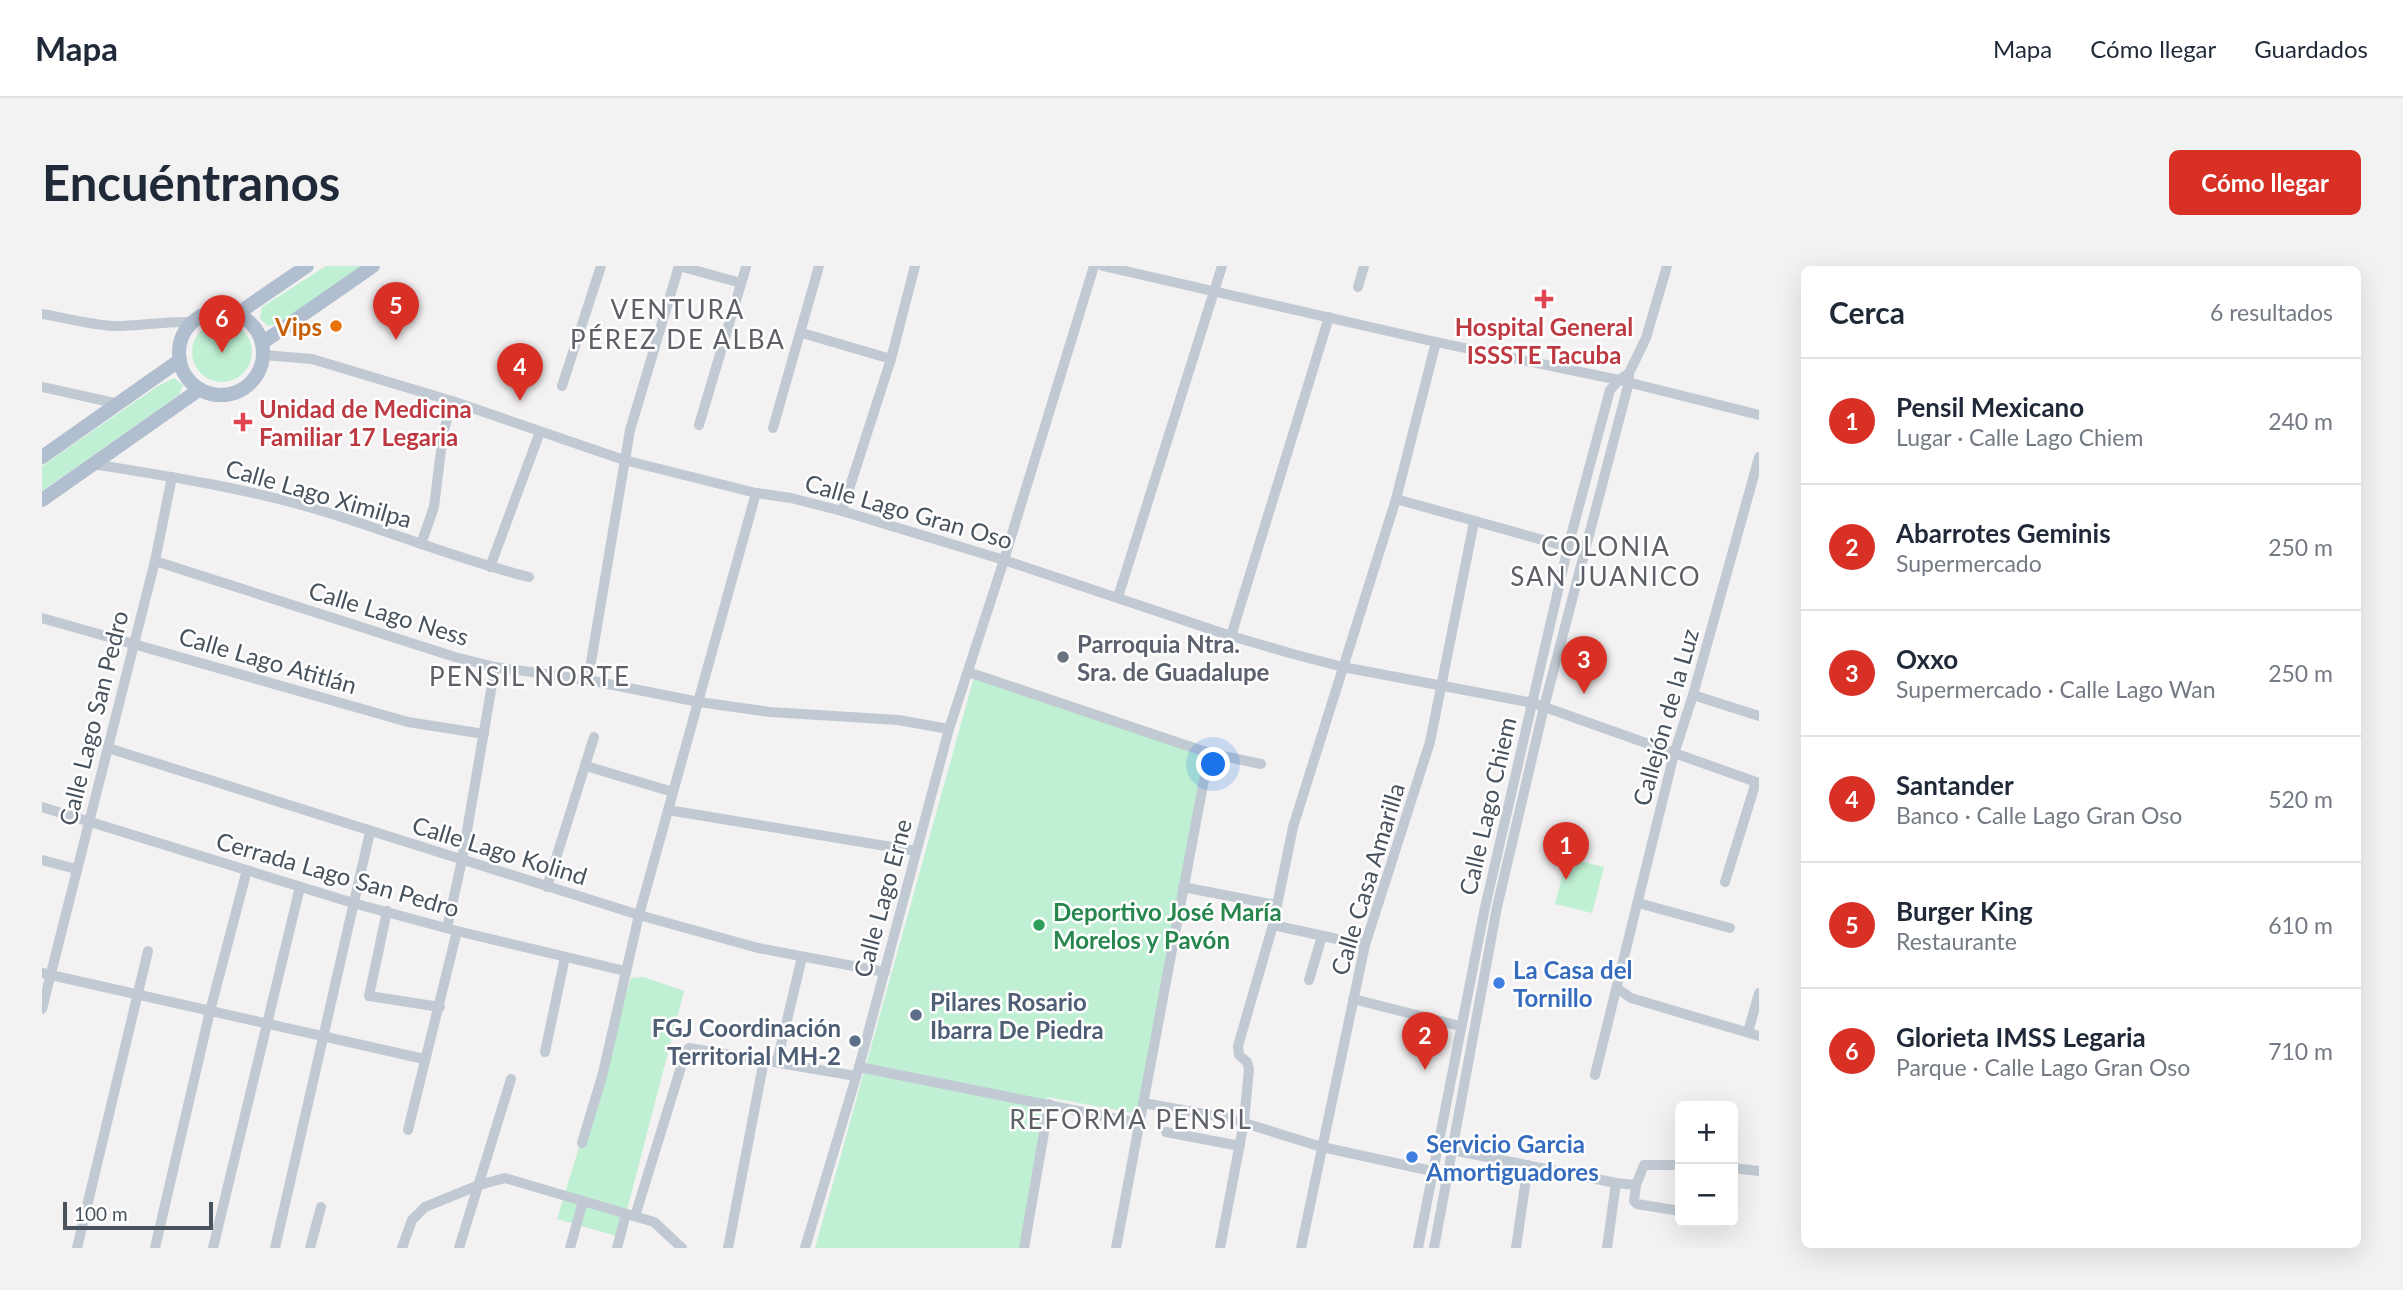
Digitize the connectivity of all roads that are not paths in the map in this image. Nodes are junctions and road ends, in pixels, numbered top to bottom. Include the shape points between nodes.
1 (307, 266) edge
2 (373, 266) edge
3 (601, 266) edge
4 (678, 266) edge
5 (819, 266) edge
6 (915, 266) edge
7 (1094, 266) edge
8 (1105, 266) edge
9 (1222, 266) edge
10 (1364, 266) edge
11 (1667, 266) edge
12 (746, 267) edge
13 (741, 283) junction
14 (1358, 287) dead end
15 (1215, 290) junction
16 (42, 314) edge
17 (236, 314) junction
18 (1329, 317) junction
19 (192, 323) junction
20 (802, 333) junction
21 (1436, 342) junction
22 (263, 349) junction
23 (891, 359) junction
24 (180, 360) junction
25 (1626, 378) junction
26 (562, 386) dead end
27 (42, 387) edge
28 (200, 389) junction
29 (452, 401) junction
30 (119, 404) junction
31 (1759, 415) edge
32 (699, 425) dead end
33 (773, 428) dead end
34 (540, 432) junction
35 (45, 452) edge
36 (1759, 457) edge
37 (624, 460) junction
38 (93, 464) junction
39 (172, 477) junction
40 (756, 493) junction
41 (1396, 499) junction
42 (42, 500) edge
43 (842, 511) junction
44 (1474, 522) junction
45 (421, 544) junction
46 (1568, 547) junction
47 (1004, 560) junction
48 (155, 561) junction
49 (490, 567) junction
50 (529, 577) dead end
51 (1118, 597) junction
52 (42, 618) edge
53 (1231, 636) junction
54 (133, 643) junction
55 (495, 667) junction
56 (1343, 667) junction
57 (968, 672) junction
58 (588, 680) junction
59 (1443, 686) junction
60 (1693, 695) junction
61 (699, 702) junction
62 (1538, 705) junction
63 (1759, 716) edge
64 (949, 729) junction
65 (484, 734) junction
66 (594, 737) dead end
67 (108, 748) junction
68 (1209, 753) junction
69 (1674, 754) junction
70 (1261, 764) dead end
71 (586, 766) junction
72 (1758, 783) edge
73 (673, 792) junction
74 (42, 807) edge
75 (668, 810) junction
76 (89, 822) junction
77 (370, 832) junction
78 (916, 851) junction
79 (42, 860) edge
80 (462, 860) junction
81 (76, 869) junction
82 (247, 870) junction
83 (1725, 883) dead end
84 (300, 887) junction
85 (547, 887) junction
86 (1183, 887) junction
87 (353, 903) junction
88 (1638, 903) junction
89 (1276, 905) junction
90 (387, 911) junction
91 (639, 915) junction
92 (1273, 925) junction
93 (1730, 928) dead end
94 (452, 930) junction
95 (1322, 936) junction
96 (1365, 945) junction
97 (148, 951) dead end
98 (565, 957) junction
99 (802, 957) junction
100 (625, 971) junction
101 (885, 972) junction
102 (47, 974) edge
103 (1309, 981) dead end
104 (1618, 989) junction
105 (1759, 993) edge
106 (138, 995) junction
107 (1353, 999) junction
108 (440, 1007) junction
109 (42, 1009) edge
110 (211, 1011) junction
111 (267, 1024) junction
112 (1460, 1026) junction
113 (1753, 1034) edge
114 (323, 1038) junction
115 (545, 1052) dead end
116 (424, 1059) junction
117 (764, 1060) junction
118 (777, 1062) junction
119 (857, 1072) junction
120 (1595, 1075) dead end
121 (511, 1079) dead end
122 (1143, 1102) junction
123 (1049, 1104) junction
124 (1244, 1122) junction
125 (1139, 1123) junction
126 (408, 1130) dead end
127 (1166, 1132) dead end
128 (582, 1143) dead end
129 (1240, 1146) junction
130 (1322, 1147) junction
131 (1452, 1150) junction
132 (1675, 1165) edge
133 (1528, 1166) junction
134 (1738, 1169) edge
135 (1432, 1171) junction
136 (1759, 1171) edge
137 (1616, 1183) junction
138 (479, 1185) junction
139 (1636, 1185) junction
140 (583, 1201) junction
141 (321, 1207) dead end
142 (1675, 1210) edge
143 (630, 1215) junction
144 (77, 1248) edge
145 (155, 1248) edge
146 (213, 1248) edge
147 (275, 1248) edge
148 (310, 1248) edge
149 (401, 1248) edge
150 (458, 1248) edge
151 (570, 1248) edge
152 (617, 1248) edge
153 (682, 1248) edge
154 (727, 1248) edge
155 (805, 1248) edge
156 (1024, 1248) edge
157 (1116, 1248) edge
158 (1220, 1248) edge
159 (1301, 1248) edge
160 (1418, 1248) edge
161 (1434, 1248) edge
162 (1516, 1248) edge
163 (1607, 1248) edge

1 - 17 main road
2 - 22 main road
3 - 26 street
4 - 13 street
4 - 37 street
5 - 20 street
6 - 23 street
7 - 47 street, Calle Lago Erne
8 - 15 street
9 - 15 street
10 - 14 street
11 - 25 street via 1646,338
12 - 13 street
13 - 32 street
15 - 18 street
15 - 51 street
16 - 19 street via 99,325
17 - 19 main road via 213,312
17 - 22 main road via 250,322
18 - 21 street
18 - 53 street
19 - 24 main road via 179,346
20 - 23 street
20 - 33 street
21 - 25 street
21 - 41 street
22 - 28 main road via 255,378 246,387 223,395
22 - 29 street, Calle Lago Gran Oso
23 - 43 street
24 - 28 main road via 187,377
24 - 30 main road
25 - 31 street
25 - 46 street, Calle Lago Chiem via 1610,390
25 - 62 street, Calle Lago Chiem
27 - 30 street
28 - 38 main road
29 - 34 street, Calle Lago Gran Oso
29 - 45 street via 434,508
30 - 35 main road
34 - 37 street, Calle Lago Gran Oso
34 - 49 street
36 - 60 street, Callejón de la Luz
37 - 40 street, Calle Lago Gran Oso
37 - 58 street
38 - 39 street, Calle Lago Ximilpa
38 - 42 main road
39 - 45 street, Calle Lago Ximilpa via 311,508
39 - 48 street, Calle Lago San Pedro
40 - 43 street, Calle Lago Gran Oso
40 - 61 street
41 - 44 street
41 - 56 street
43 - 47 street, Calle Lago Gran Oso
44 - 46 street
44 - 59 street, Calle Casa Amarilla
45 - 49 street, Calle Lago Ximilpa
46 - 62 street, Calle Lago Chiem
47 - 51 street, Calle Lago Gran Oso
47 - 57 street, Calle Lago Erne
48 - 54 street, Calle Lago San Pedro
48 - 55 street, Calle Lago Ness
49 - 50 street, Calle Lago Ximilpa
51 - 53 street, Calle Lago Gran Oso
52 - 54 street, Calle Lago Atitlán
53 - 56 street, Calle Lago Gran Oso
54 - 65 street, Calle Lago Atitlán via 408,722
54 - 67 street, Calle Lago San Pedro
55 - 58 street, Calle Lago Ness
55 - 65 street
56 - 59 street, Calle Lago Gran Oso
56 - 89 street via 1293,827
57 - 64 street, Calle Lago Erne
57 - 68 street
58 - 61 street, Calle Lago Ness
59 - 62 street, Calle Lago Gran Oso
59 - 96 street, Calle Casa Amarilla via 1430,742
60 - 63 street
60 - 69 street, Callejón de la Luz
61 - 64 street, Calle Lago Ness
61 - 73 street
62 - 69 street, Calle Lago Gran Oso
62 - 112 street, Calle Lago Chiem
62 - 131 street, Calle Lago Chiem
64 - 78 street, Calle Lago Erne
65 - 80 street
66 - 71 street
67 - 76 street, Calle Lago San Pedro
67 - 77 street, Calle Lago Kolind
68 - 70 street
68 - 86 street
69 - 72 street, Calle Lago Gran Oso
69 - 88 street, Callejón de la Luz
71 - 73 street
71 - 85 street
72 - 83 street
73 - 75 street
74 - 76 street, Cerrada Lago San Pedro
75 - 78 street
75 - 91 street
76 - 81 street, Calle Lago San Pedro
76 - 82 street, Cerrada Lago San Pedro
77 - 80 street, Calle Lago Kolind
77 - 87 street
78 - 101 street, Calle Lago Erne
79 - 81 street
80 - 85 street, Calle Lago Kolind
80 - 94 street
81 - 102 street, Calle Lago San Pedro
82 - 84 street, Cerrada Lago San Pedro
82 - 110 street
84 - 87 street, Cerrada Lago San Pedro
84 - 111 street
85 - 91 street, Calle Lago Kolind
86 - 89 street
86 - 122 street
87 - 90 street, Cerrada Lago San Pedro
87 - 114 street
88 - 93 street
88 - 104 street, Callejón de la Luz
89 - 92 street
90 - 94 street, Cerrada Lago San Pedro
90 - 108 street via 369,996
91 - 99 street, Calle Lago Kolind
91 - 100 street
92 - 95 street
92 - 124 street via 1238,1045 1249,1069
94 - 98 street, Cerrada Lago San Pedro
94 - 108 street
95 - 96 street
95 - 103 street
96 - 107 street, Calle Casa Amarilla
97 - 106 street
98 - 100 street, Cerrada Lago San Pedro
98 - 115 street
99 - 101 street, Calle Lago Kolind
99 - 118 street
100 - 128 street
101 - 119 street, Calle Lago Erne
102 - 106 street
102 - 109 street, Calle Lago San Pedro
104 - 113 street via 1631,998
104 - 120 street, Callejón de la Luz
105 - 113 street
106 - 110 street
106 - 144 street
107 - 112 street
107 - 130 street, Calle Casa Amarilla
108 - 116 street
110 - 111 street
110 - 145 street
111 - 114 street
111 - 146 street
112 - 135 street, Calle Lago Chiem
114 - 116 street
114 - 147 street
116 - 126 street
117 - 118 street
117 - 143 street via 686,1051
117 - 154 street
118 - 119 street
119 - 123 street
119 - 155 street, Calle Lago Erne
121 - 138 street
122 - 124 street
122 - 125 street
123 - 125 street
123 - 156 street
124 - 129 street
124 - 130 street
125 - 157 street
127 - 129 street
129 - 158 street
130 - 135 street
130 - 159 street, Calle Casa Amarilla
131 - 133 street
131 - 161 street, Calle Lago Chiem
132 - 139 street via 1644,1165
133 - 137 street
133 - 162 street
134 - 136 street
135 - 160 street, Calle Lago Chiem
137 - 139 street
137 - 163 street
138 - 140 street via 505,1178
138 - 149 street via 417,1213
138 - 150 street
139 - 142 street via 1637,1204
140 - 143 street
140 - 151 street
141 - 148 street
143 - 152 street
143 - 153 street via 660,1226

